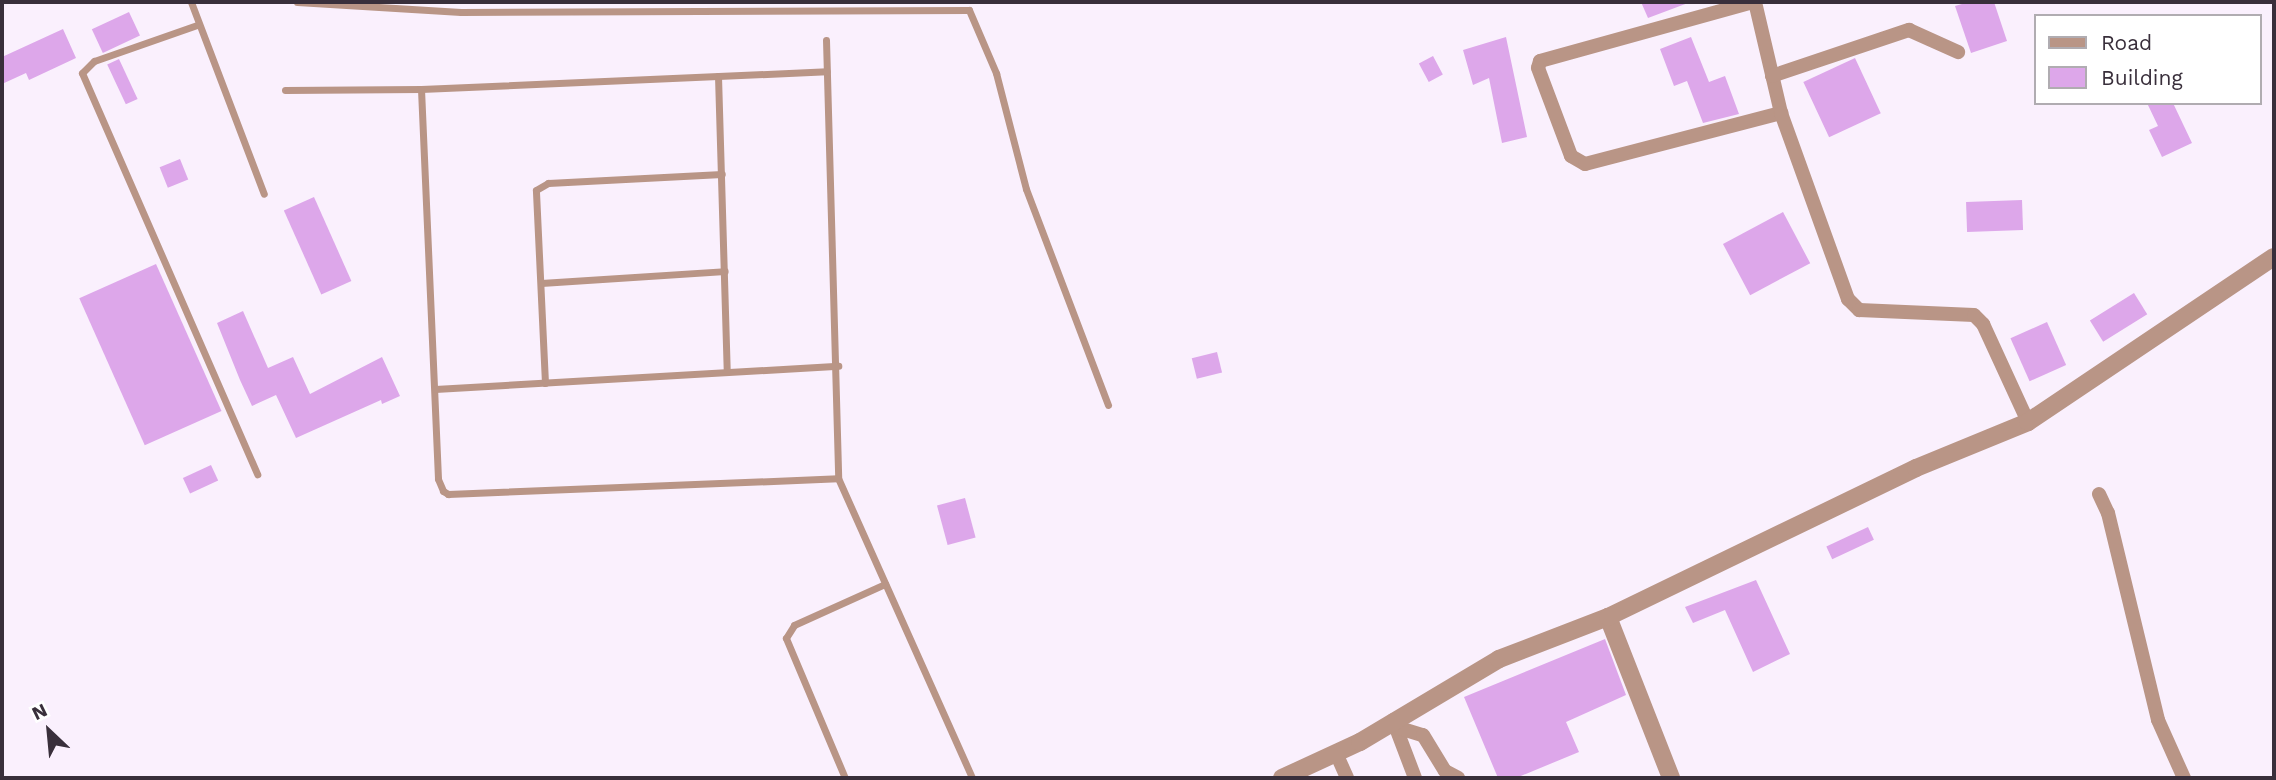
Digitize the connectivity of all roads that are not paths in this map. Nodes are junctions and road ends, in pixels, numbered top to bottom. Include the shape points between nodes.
1 (191, 2) edge
2 (297, 2) edge
3 (1754, 2) edge
4 (197, 25) junction
5 (826, 40) dead end
6 (1958, 52) dead end
7 (827, 71) junction
8 (718, 76) junction
9 (1772, 76) junction
10 (421, 89) junction
11 (285, 90) dead end
12 (1781, 113) junction
13 (722, 174) junction
14 (264, 194) dead end
15 (2274, 257) edge
16 (725, 271) junction
17 (541, 283) junction
18 (838, 366) junction
19 (727, 371) junction
20 (545, 383) junction
21 (435, 388) junction
22 (1108, 405) dead end
23 (2028, 422) junction
24 (257, 474) dead end
25 (838, 478) junction
26 (2099, 494) dead end
27 (885, 584) junction
28 (1608, 617) junction
29 (1394, 723) junction
30 (1336, 753) junction
31 (845, 778) edge
32 (972, 778) edge
33 (1282, 778) edge
34 (1347, 778) edge
35 (1415, 778) edge
36 (1458, 778) edge
37 (1671, 778) edge
38 (2184, 778) edge

1 - 4 lane
2 - 22 lane via 461,12 969,10 996,73 1026,189
3 - 9 street
3 - 12 street via 1540,61 1538,68 1571,156 1585,164
4 - 14 lane
4 - 24 lane via 94,61 82,73
5 - 7 lane
6 - 9 street via 1916,32 1903,31
7 - 8 lane
7 - 18 lane
8 - 10 lane
8 - 13 lane
9 - 12 street
10 - 11 lane
10 - 21 lane
12 - 23 street via 1848,299 1859,310 1975,315
13 - 16 lane
13 - 17 lane via 541,185 534,196
15 - 23 street
16 - 17 lane
16 - 19 lane
17 - 20 lane
18 - 19 lane
18 - 25 lane
19 - 20 lane
20 - 21 lane
21 - 25 lane via 439,479 448,494
23 - 28 street via 1916,468
25 - 27 lane
26 - 38 street via 2108,513 2158,720
27 - 31 lane via 794,625 786,638
27 - 32 lane
28 - 29 street via 1499,659
28 - 37 street
29 - 30 street
29 - 35 street
29 - 36 street via 1423,735 1445,771
30 - 33 street
30 - 34 street

